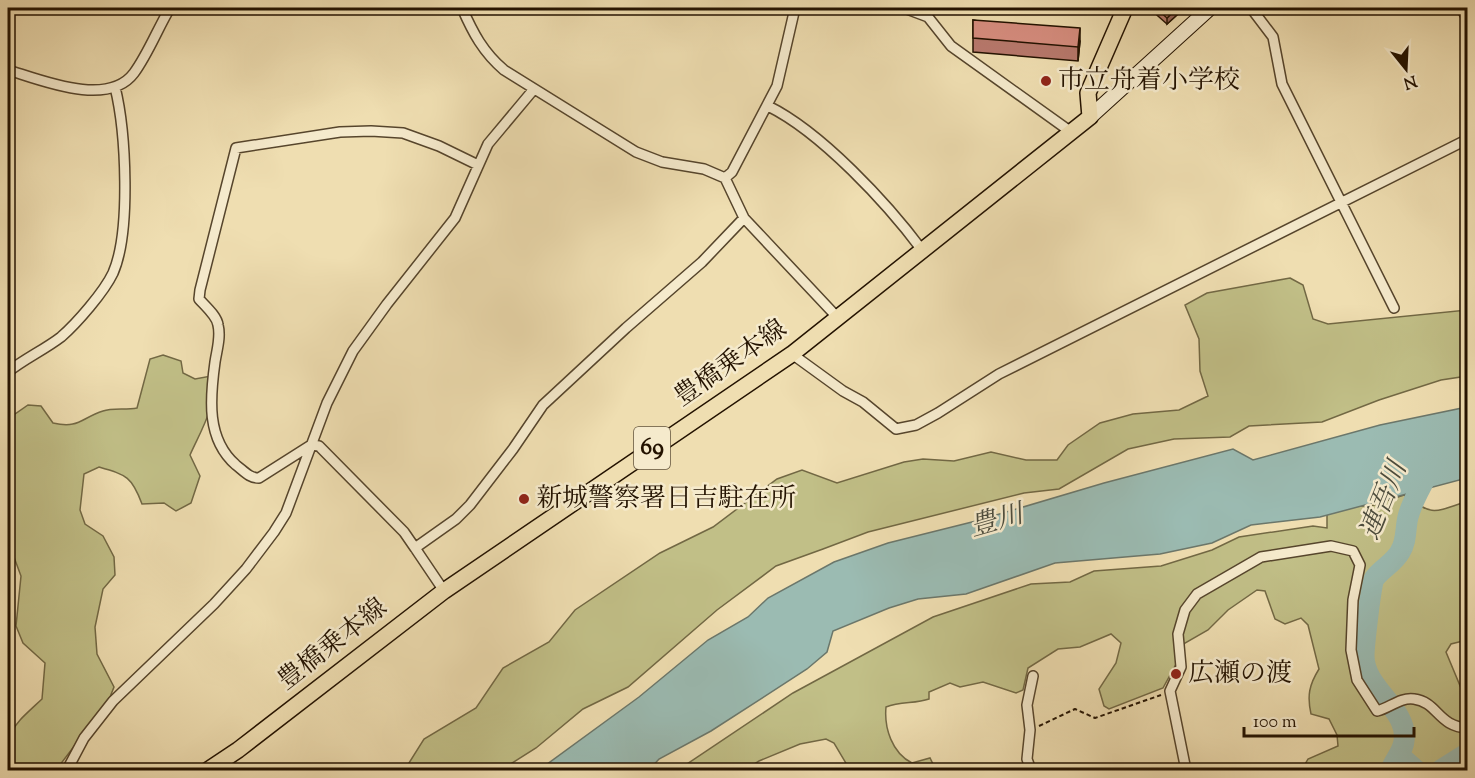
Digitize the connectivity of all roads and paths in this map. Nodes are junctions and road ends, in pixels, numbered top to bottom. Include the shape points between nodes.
1 (170, 8) edge
2 (462, 8) edge
3 (795, 8) edge
4 (904, 8) edge
5 (1125, 8) edge
6 (1210, 8) edge
7 (1251, 8) edge
8 (1461, 8) edge
9 (1467, 20) edge
10 (8, 70) edge
11 (115, 87) junction
12 (534, 89) junction
13 (768, 106) junction
14 (1090, 117) junction
15 (1071, 132) junction
16 (1467, 139) edge
17 (478, 165) junction
18 (725, 178) junction
19 (1342, 203) junction
20 (744, 218) junction
21 (922, 250) junction
22 (1394, 308) dead end
23 (837, 317) junction
24 (792, 354) junction
25 (8, 372) edge
26 (311, 445) junction
27 (415, 548) junction
28 (444, 591) junction
29 (1033, 676) dead end
30 (1170, 691) junction
31 (1467, 728) edge
32 (1030, 730) junction
33 (67, 771) edge
34 (208, 771) edge
35 (1031, 771) edge
36 (1186, 771) edge

1 - 11 street via 135,72
2 - 12 street via 489,57
3 - 13 street via 777,86
4 - 15 street via 928,17 951,46
5 - 14 main road via 1088,93
6 - 14 main road
7 - 19 street via 1273,37 1282,84
8 - 9 street
10 - 11 street via 77,89
11 - 25 street via 121,128 124,213 114,271 98,296 61,336
12 - 17 street via 488,144
12 - 18 street via 636,152
13 - 18 street
13 - 21 street via 784,114 848,168
14 - 15 main road, 豊橋乗本線 / 69
15 - 21 main road, 豊橋乗本線 / 69
16 - 19 street
17 - 26 street via 456,218 353,351
17 - 26 street via 403,133 340,132 236,148 199,299 218,322 219,329 212,422 224,451 251,478 264,476
18 - 20 street
19 - 22 street
19 - 24 street via 999,374 938,413 904,429 896,429
20 - 23 street
20 - 27 street via 702,262 543,405 470,505
21 - 23 main road, 豊橋乗本線 / 69
23 - 24 main road, 豊橋乗本線 / 69
24 - 28 main road, 豊橋乗本線 / 69
26 - 27 street via 319,446
26 - 33 street via 286,513 274,532 214,604 113,701 84,738
27 - 28 street
28 - 34 main road, 豊橋乗本線 / 69
29 - 32 street via 1027,705
30 - 31 street via 1182,660 1179,622 1197,594 1262,557 1330,546 1357,555 1360,566 1353,600 1351,650 1357,680 1377,711 1413,699 1424,702 1450,727
30 - 32 path via 1095,718 1075,709
30 - 36 street
32 - 35 street via 1027,759

